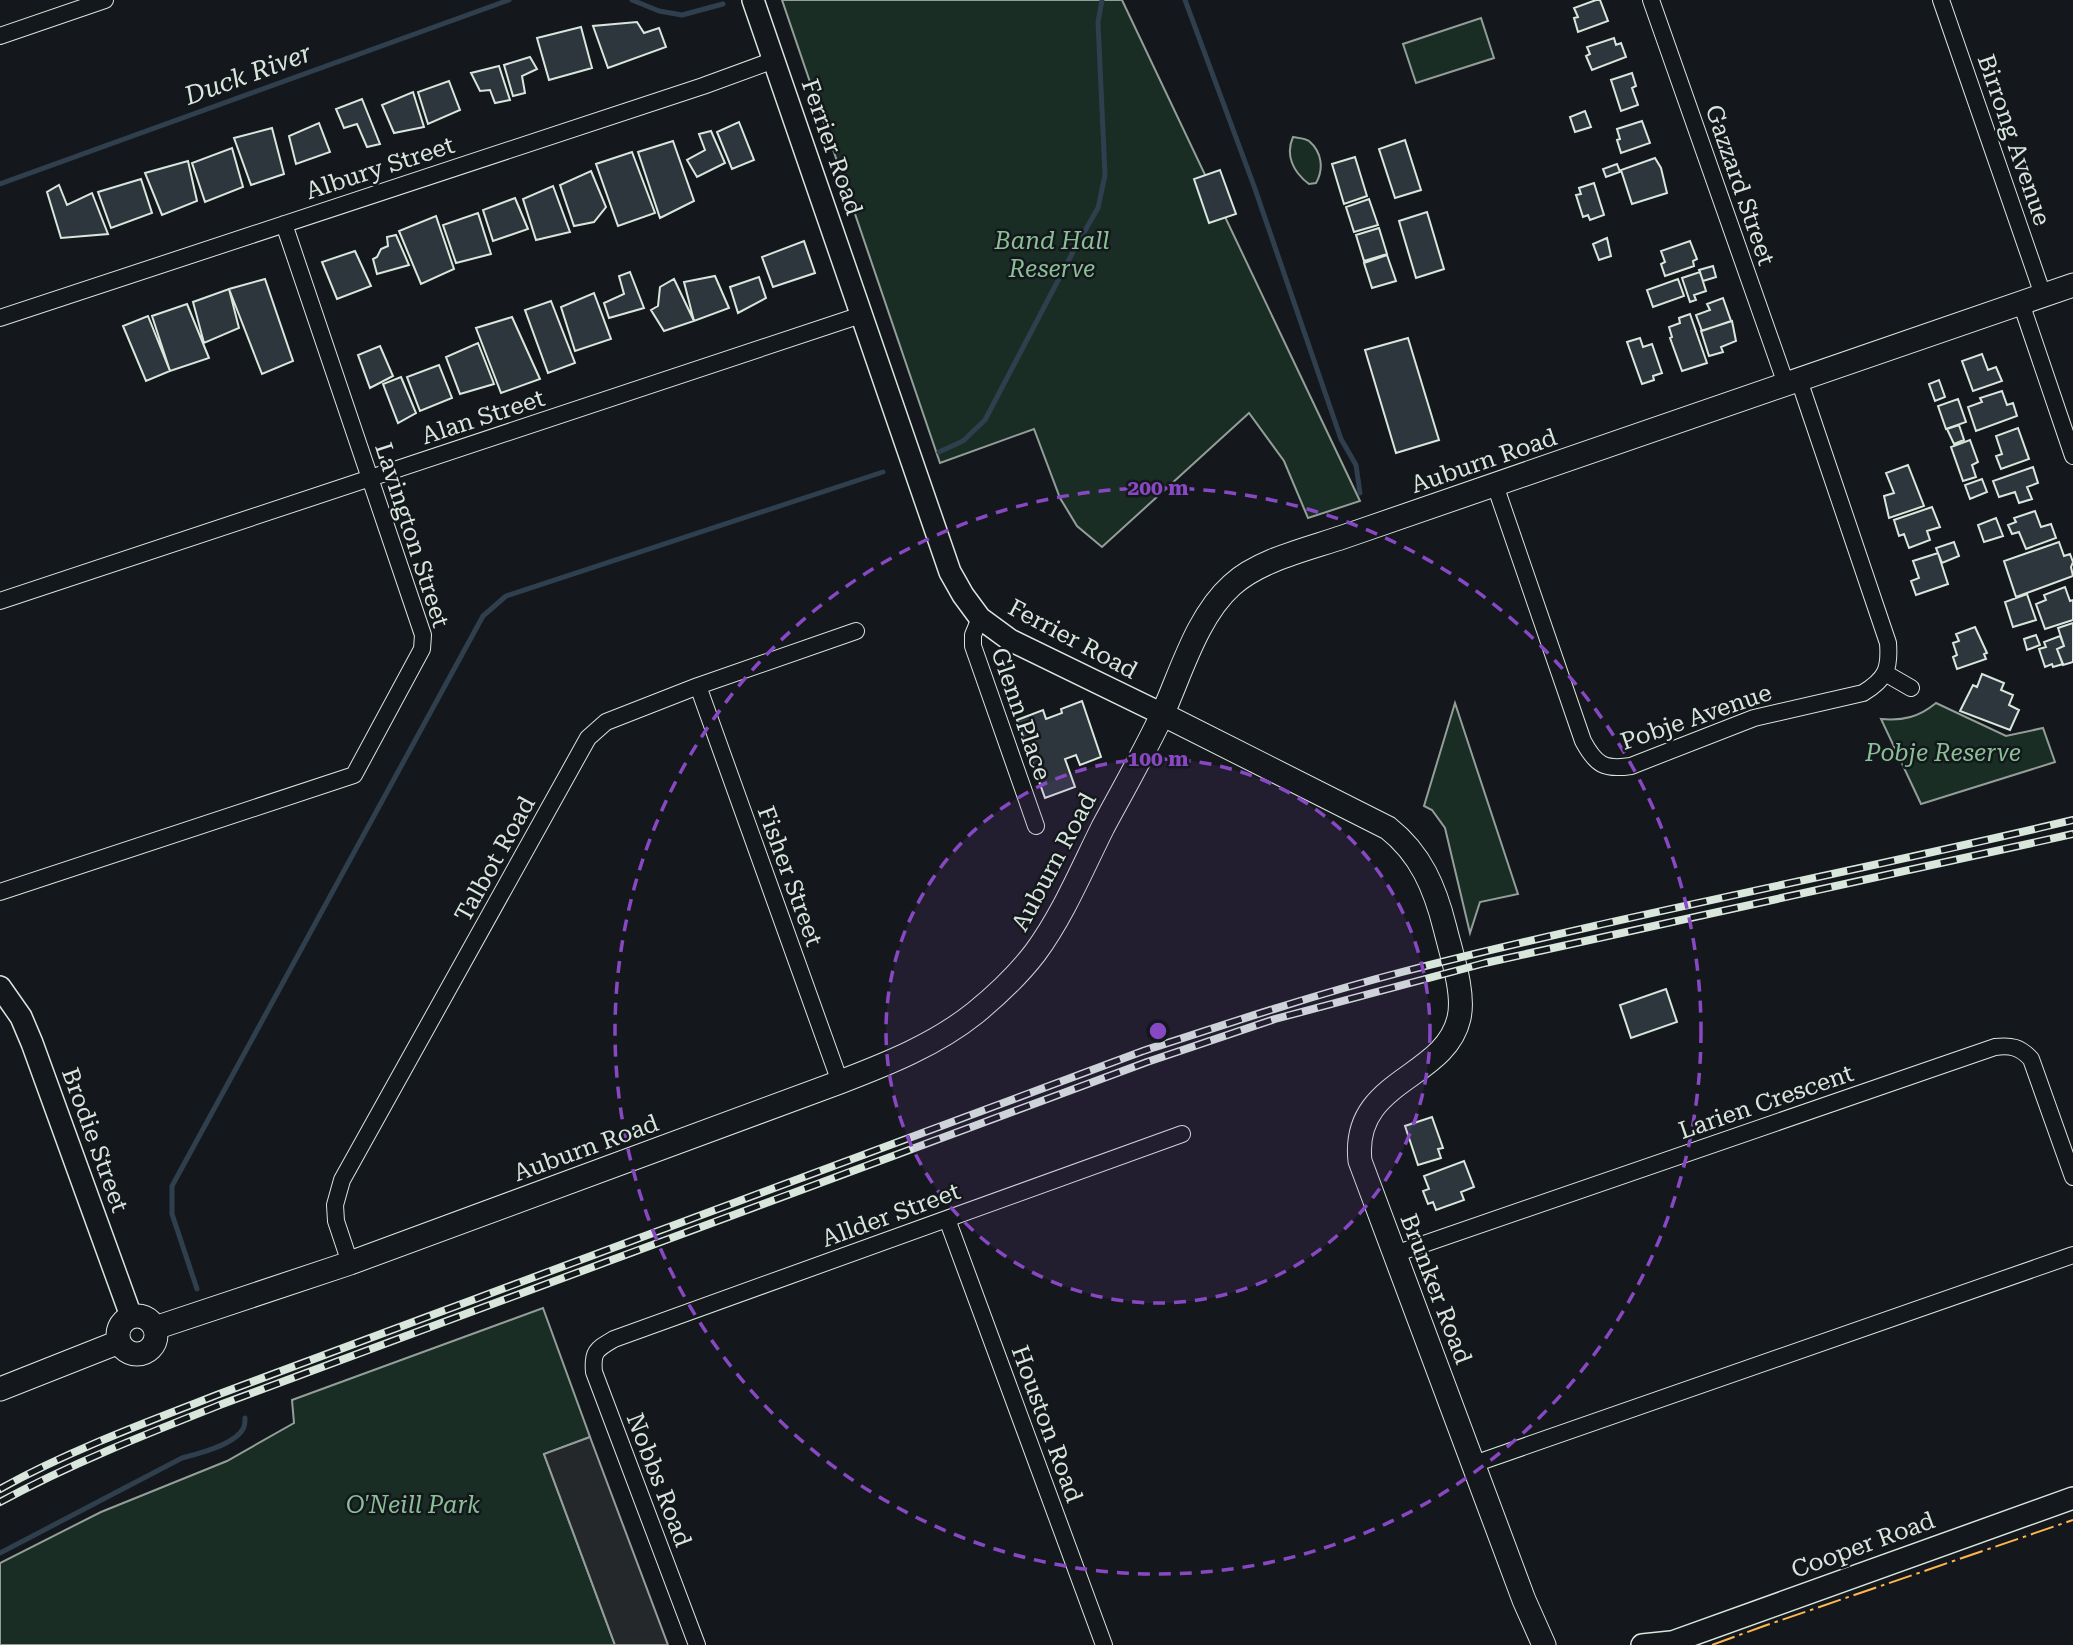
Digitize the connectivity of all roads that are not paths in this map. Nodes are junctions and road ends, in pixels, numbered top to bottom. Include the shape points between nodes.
1 (105, 0) edge
2 (753, 0) edge
3 (1651, 0) edge
4 (1941, 0) edge
5 (0, 36) edge
6 (774, 60) junction
7 (284, 224) junction
8 (2073, 285) edge
9 (2043, 295) junction
10 (2021, 303) junction
11 (861, 315) junction
12 (0, 318) edge
13 (1792, 382) junction
14 (2073, 456) edge
15 (371, 478) junction
16 (1495, 485) junction
17 (0, 601) edge
18 (980, 618) junction
19 (856, 631) dead end
20 (1885, 673) junction
21 (698, 686) junction
22 (1911, 688) dead end
23 (1162, 715) junction
24 (1036, 826) dead end
25 (0, 892) edge
26 (0, 987) edge
27 (1457, 1025) joint
28 (840, 1082) junction
29 (1182, 1134) dead end
30 (2073, 1177) edge
31 (947, 1219) junction
32 (1395, 1254) junction
33 (2073, 1255) edge
34 (350, 1263) junction
35 (131, 1317) junction
36 (155, 1328) junction
37 (614, 1339) joint
38 (120, 1342) junction
39 (0, 1389) edge
40 (1474, 1464) junction
41 (2073, 1498) edge
42 (1524, 1600) junction
43 (1662, 1644) edge
44 (697, 1645) edge
45 (1104, 1645) edge
46 (1535, 1645) edge
47 (1544, 1645) edge
48 (1552, 1645) edge
49 (1642, 1645) edge

1 - 5 street
2 - 6 street, Ferrier Road
3 - 13 street, Gazzard Street
4 - 9 street, Birrong Avenue
6 - 7 street, Albury Street
6 - 11 street, Ferrier Road
7 - 12 street, Albury Street
7 - 15 street, Lavington Street
8 - 9 main road, Auburn Road
9 - 10 main road, Auburn Road
10 - 13 main road, Auburn Road
10 - 14 street
11 - 15 street, Alan Street
11 - 18 street, Ferrier Road via 950,572
13 - 16 main road, Auburn Road
13 - 20 street via 1888,643
15 - 17 street, Alan Street
15 - 25 street, Lavington Street via 423,635 422,649 354,775
16 - 20 street, Pobje Avenue via 1583,741 1591,757 1602,765 1631,766 1754,718 1863,693
16 - 23 main road, Auburn Road via 1271,562 1242,578 1219,598 1203,622
18 - 23 street, Ferrier Road via 1010,640
18 - 24 street, Glenn Place via 973,646
19 - 21 street, Talbot Road
20 - 22 street
21 - 28 street, Fisher Street
21 - 34 street, Talbot Road via 606,722 588,738 342,1180 336,1221
23 - 27 main road, Ferrier Road via 1388,828 1401,839 1426,872 1437,899 1459,994
23 - 28 main road, Auburn Road via 1048,933 1015,976 975,1013 930,1043
26 - 35 street, Brodie Street via 32,1043
27 - 32 main road, Brunker Road via 1437,1055 1384,1094 1362,1130 1360,1161
28 - 34 main road, Auburn Road
29 - 31 street, Allder Street
30 - 32 street, Larien Crescent via 2031,1059 2024,1051 2006,1045
31 - 37 street, Allder Street
31 - 45 street, Houston Road
32 - 40 main road, Brunker Road
33 - 40 street
34 - 36 main road, Auburn Road
35 - 36 main road via 143,1316
35 - 38 main road via 118,1330
36 - 38 main road via 155,1341 147,1351 134,1354
37 - 44 street, Nobbs Road via 596,1350 594,1372
38 - 39 main road
40 - 42 main road, Brunker Road
41 - 43 street, Cooper Road
42 - 46 main road, Brunker Road
42 - 47 main road, Brunker Road
42 - 48 street
43 - 49 street, Cooper Road

